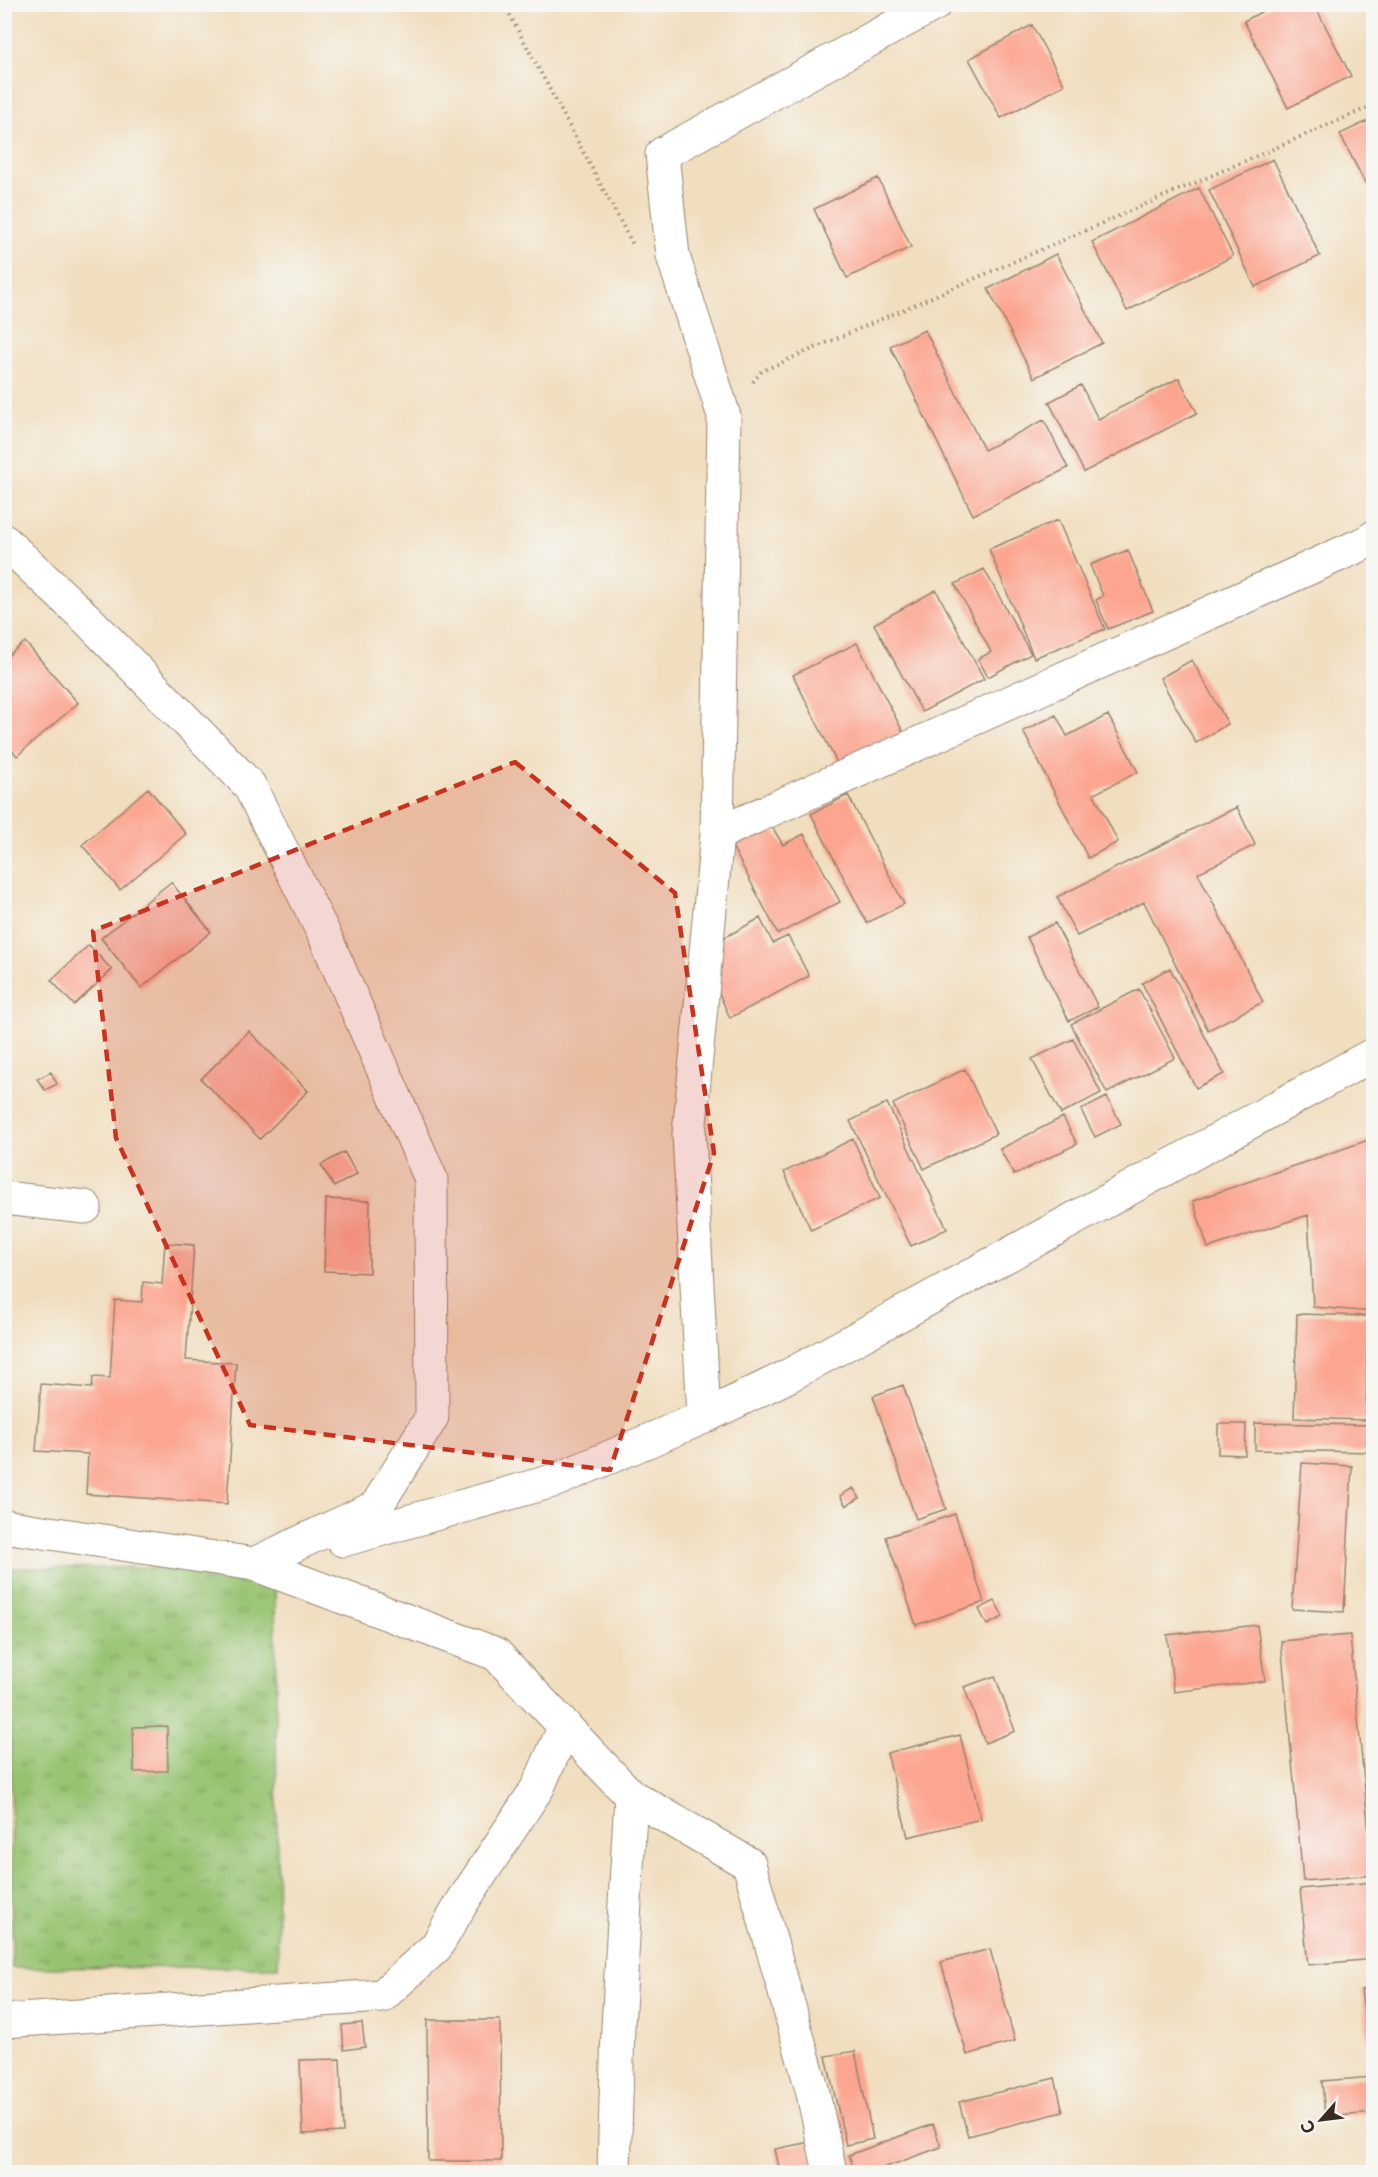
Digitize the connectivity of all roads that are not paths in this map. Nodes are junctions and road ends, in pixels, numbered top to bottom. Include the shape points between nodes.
1 (935, 4) edge
2 (1374, 537) edge
3 (4, 541) edge
4 (717, 834) junction
5 (1374, 1054) edge
6 (4, 1198) edge
7 (85, 1207) dead end
8 (704, 1417) junction
9 (4, 1526) edge
10 (254, 1564) junction
11 (565, 1726) junction
12 (631, 1796) junction
13 (4, 2021) edge
14 (614, 2172) edge
15 (830, 2172) edge

1 - 4 street via 662,154 673,256 724,416
2 - 4 street
3 - 10 street via 89,621 249,784 324,934 431,1179 432,1417 376,1507
4 - 8 street via 689,1134
5 - 8 street via 788,1376
6 - 7 street
8 - 10 street via 556,1480
9 - 10 street
10 - 11 street via 496,1654
11 - 12 street
11 - 13 street via 538,1787 436,1947 382,1996
12 - 14 street
12 - 15 street via 749,1864 812,2089

